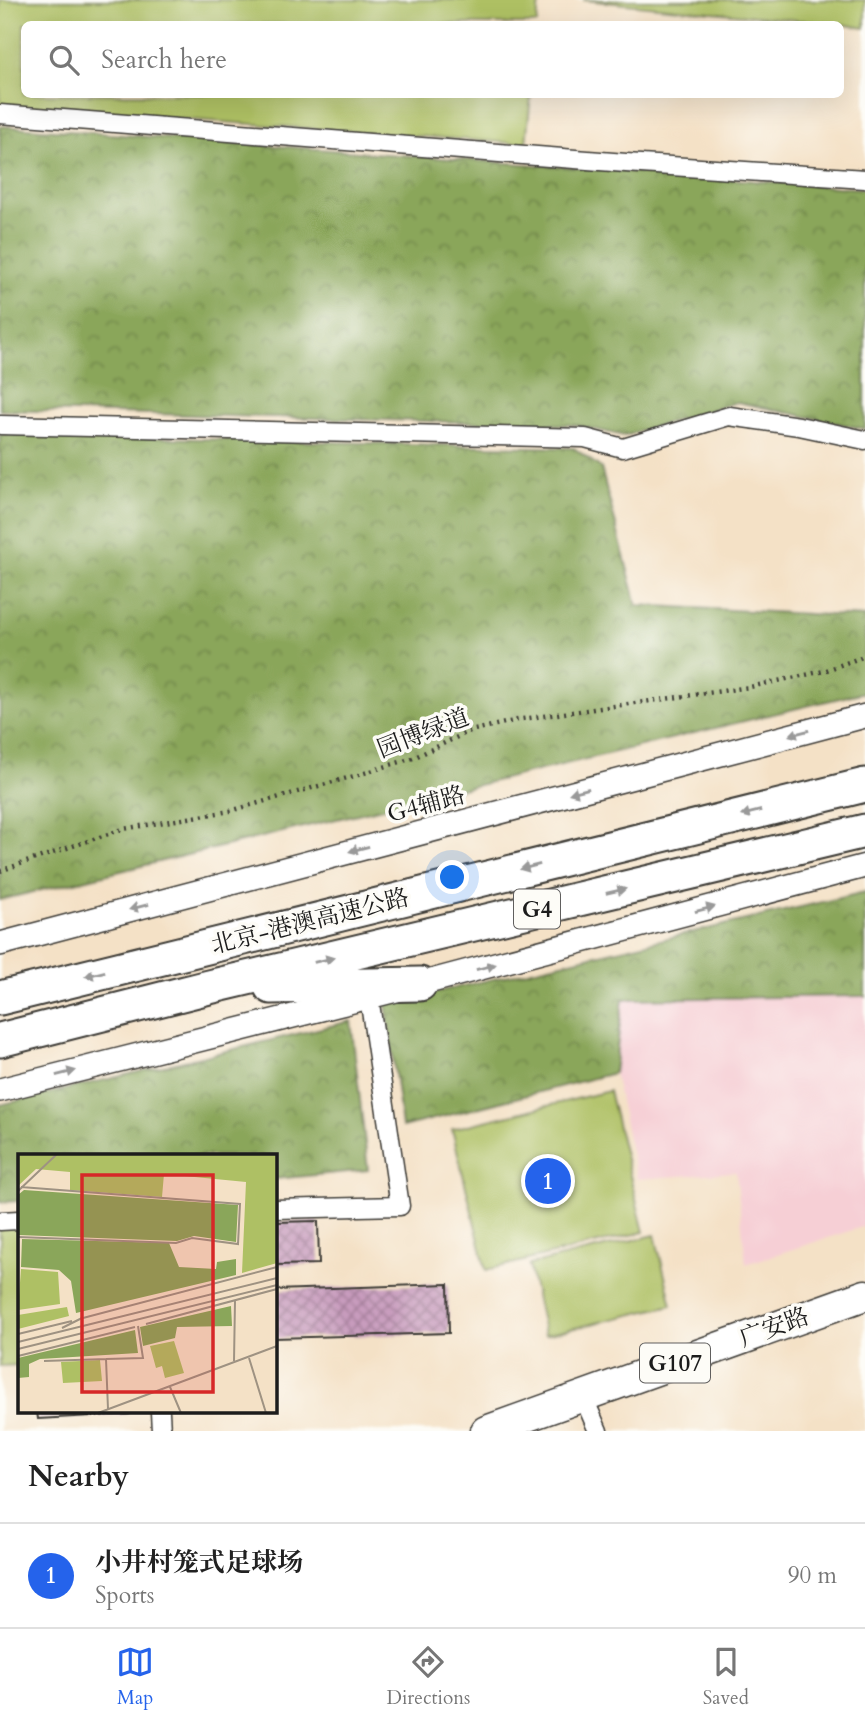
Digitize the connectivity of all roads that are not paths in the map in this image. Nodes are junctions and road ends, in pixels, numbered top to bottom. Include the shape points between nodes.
1 (0, 114) edge
2 (865, 179) edge
3 (0, 425) edge
4 (865, 440) edge
5 (865, 716) edge
6 (865, 785) edge
7 (865, 831) edge
8 (865, 866) edge
9 (0, 944) edge
10 (420, 984) junction
11 (209, 988) junction
12 (369, 997) junction
13 (0, 998) edge
14 (0, 1040) edge
15 (0, 1090) edge
16 (276, 1209) edge
17 (18, 1220) edge
18 (0, 1221) edge
19 (865, 1295) edge
20 (583, 1396) junction
21 (486, 1431) edge
22 (598, 1431) edge

1 - 2 street
3 - 4 street via 584,438 622,448 729,416
5 -> 9 street, G4辅路
6 -> 13 highway, 北京-港澳高速公路 / G4
11 -> 7 highway, 北京-港澳高速公路 / G4
10 -> 8 street
10 - 11 highway
10 - 12 street
11 - 14 highway, 北京-港澳高速公路 / G4
15 -> 12 street
12 - 16 street via 400,1206
17 - 18 street
19 - 20 highway, 广安路 / G107
20 - 21 highway, 广安路 / G107
20 - 22 street

